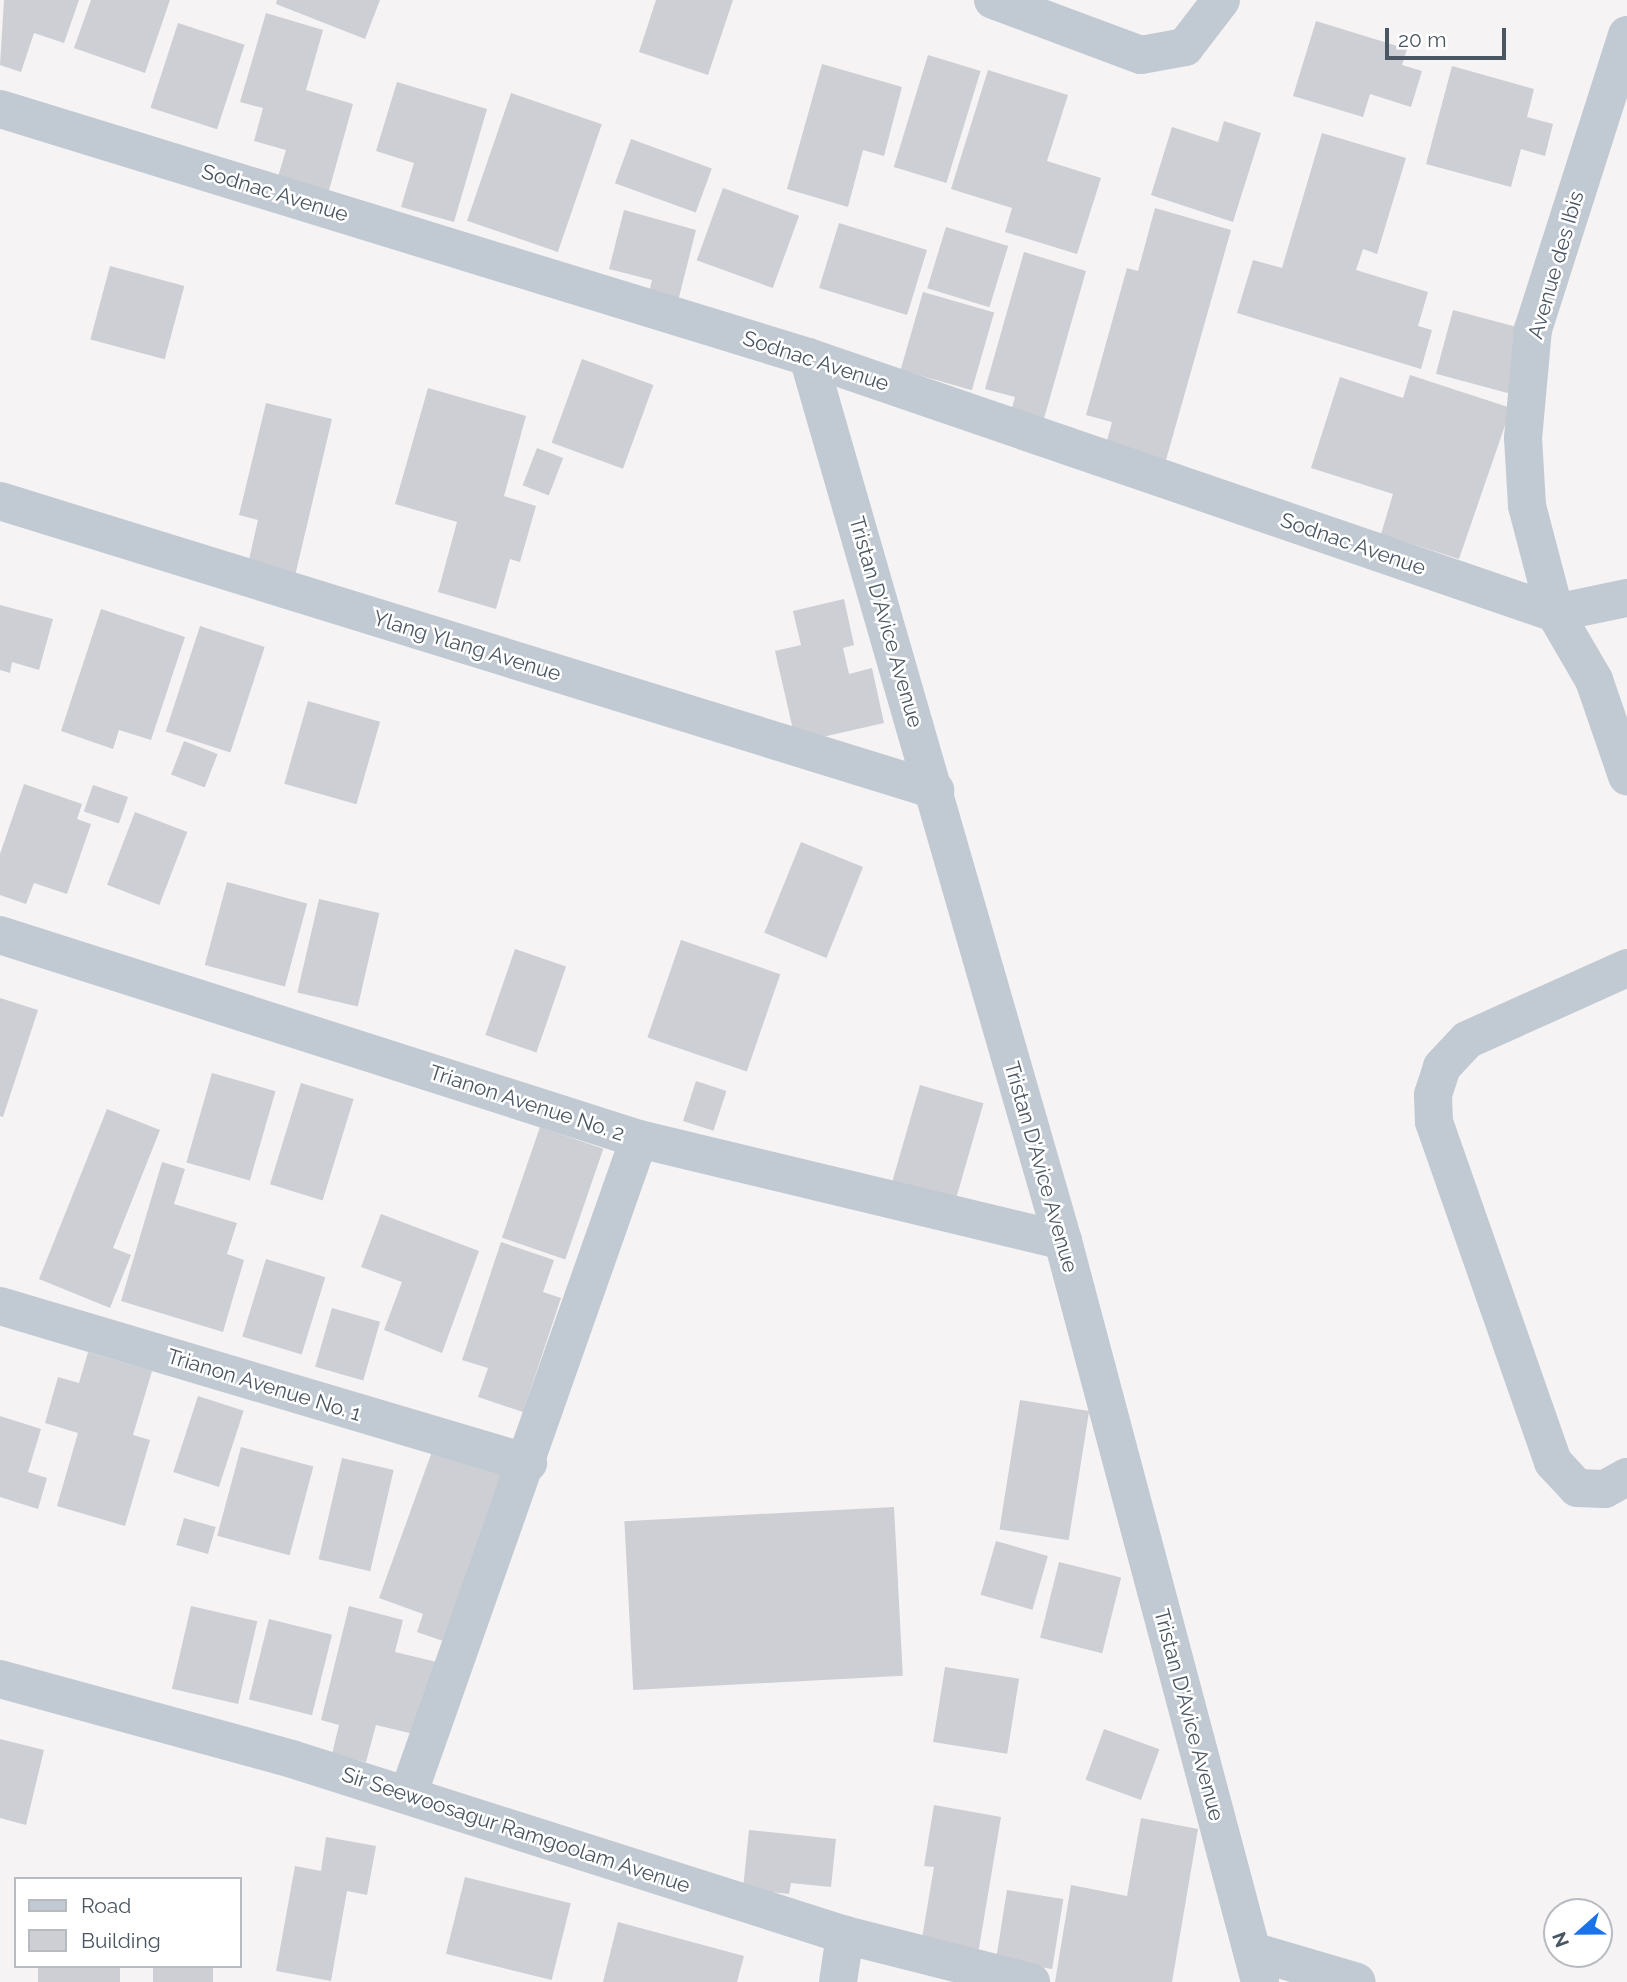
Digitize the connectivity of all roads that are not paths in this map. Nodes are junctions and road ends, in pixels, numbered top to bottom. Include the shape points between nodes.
1 (993, 0) edge
2 (1222, 0) edge
3 (1627, 35) edge
4 (0, 109) edge
5 (808, 357) junction
6 (0, 501) edge
7 (1627, 598) edge
8 (1555, 613) junction
9 (1627, 776) edge
10 (935, 790) junction
11 (0, 935) edge
12 (1627, 968) edge
13 (639, 1139) junction
14 (1063, 1241) junction
15 (0, 1306) edge
16 (528, 1463) junction
17 (1627, 1477) edge
18 (0, 1679) edge
19 (408, 1795) junction
20 (845, 1935) junction
21 (1256, 1967) edge
22 (838, 1982) edge
23 (1031, 1982) edge
24 (1357, 1982) edge

1 - 2 street via 1141,55 1185,47
3 - 8 street, Avenue des Ibis via 1533,329 1523,438 1527,506
4 - 5 street, Sodnac Avenue
5 - 8 street, Sodnac Avenue
5 - 10 street, Tristan D'Avice Avenue
6 - 10 street, Ylang Ylang Avenue
7 - 8 street
8 - 9 street, Avenue des Ibis via 1594,680
10 - 14 street, Tristan D'Avice Avenue
11 - 13 street, Trianon Avenue No. 2
12 - 17 street via 1467,1040 1442,1067 1433,1095 1434,1122 1553,1462 1577,1488 1605,1489
13 - 14 street, Trianon Avenue No. 2
13 - 16 street
14 - 21 street, Tristan D'Avice Avenue
15 - 16 street, Trianon Avenue No. 1
16 - 19 street
18 - 19 street, Sir Seewoosagur Ramgoolam Avenue
19 - 20 street, Sir Seewoosagur Ramgoolam Avenue
20 - 22 street
20 - 23 street, Sir Seewoosagur Ramgoolam Avenue
21 - 24 street

